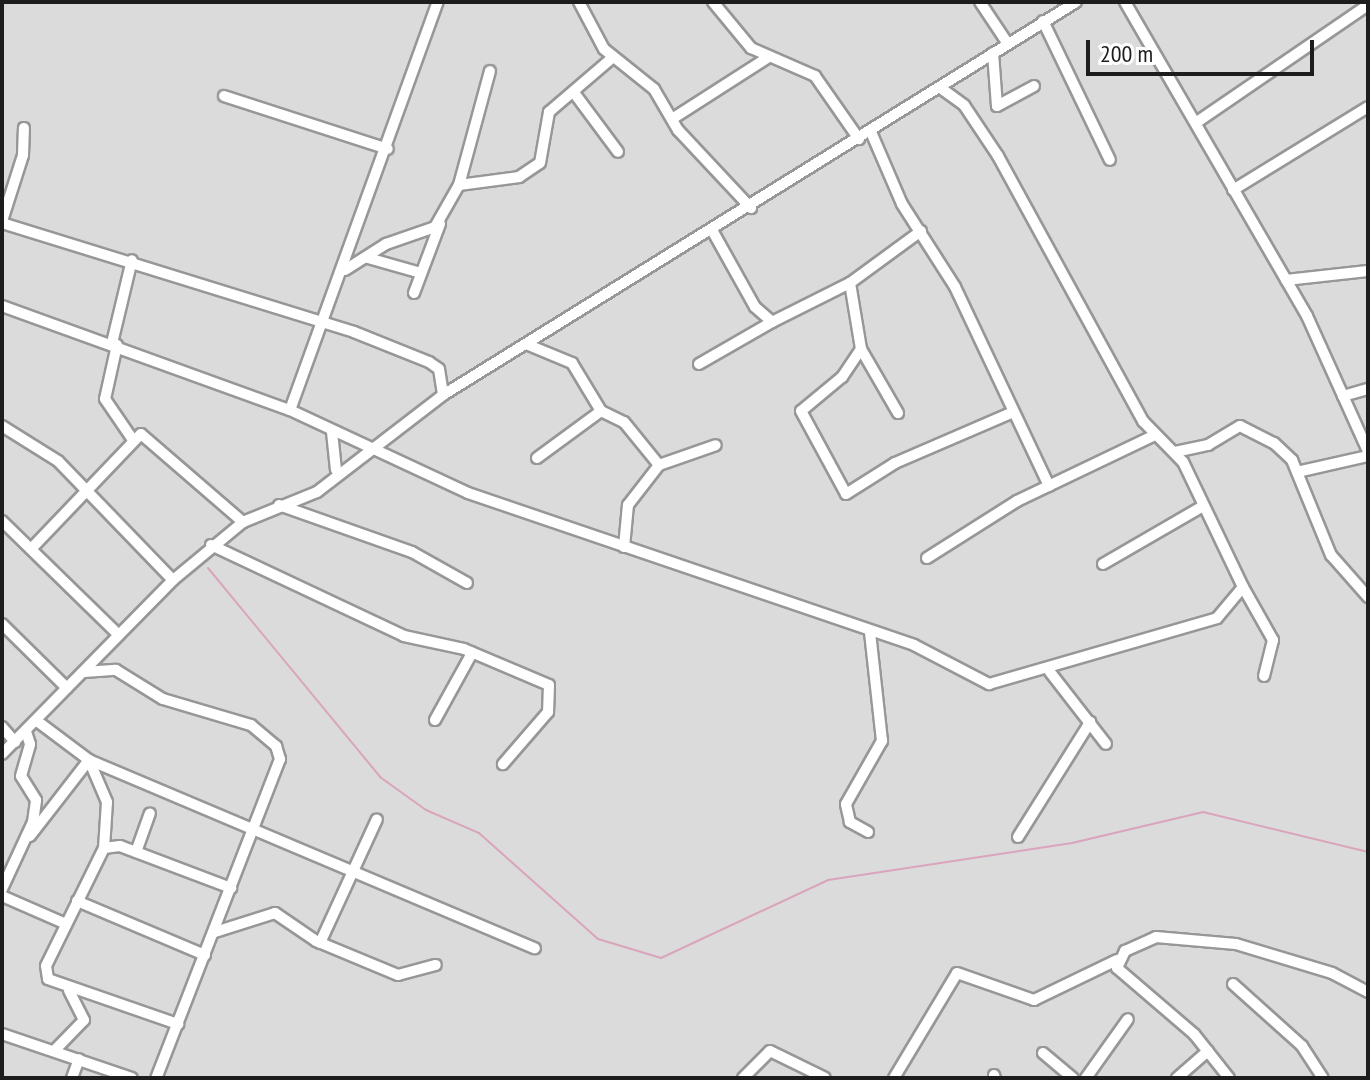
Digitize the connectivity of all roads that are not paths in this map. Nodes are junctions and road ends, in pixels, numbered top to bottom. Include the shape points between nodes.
1 (438, 2) edge
2 (579, 2) edge
3 (713, 2) edge
4 (980, 2) edge
5 (1076, 2) edge
6 (1125, 2) edge
7 (1368, 5) edge
8 (1043, 21) junction
9 (1006, 41) junction
10 (993, 53) junction
11 (612, 58) junction
12 (767, 58) junction
13 (490, 71) dead end
14 (1034, 86) dead end
15 (942, 89) junction
16 (575, 94) junction
17 (224, 96) dead end
18 (1368, 107) edge
19 (672, 119) junction
20 (1197, 122) junction
21 (24, 128) dead end
22 (871, 132) junction
23 (859, 139) junction
24 (388, 149) junction
25 (618, 152) dead end
26 (1110, 160) dead end
27 (459, 185) junction
28 (1233, 190) junction
29 (751, 208) junction
30 (442, 220) junction
31 (2, 222) edge
32 (712, 230) junction
33 (921, 231) junction
34 (368, 258) junction
35 (132, 260) junction
36 (345, 270) junction
37 (1368, 271) edge
38 (421, 273) junction
39 (1286, 280) junction
40 (850, 283) junction
41 (414, 293) dead end
42 (2, 306) edge
43 (772, 322) junction
44 (324, 325) junction
45 (114, 344) junction
46 (526, 344) junction
47 (861, 349) junction
48 (699, 364) dead end
49 (1368, 389) edge
50 (443, 395) junction
51 (1343, 396) junction
52 (290, 410) junction
53 (601, 411) junction
54 (898, 413) dead end
55 (1011, 413) junction
56 (2, 426) edge
57 (332, 432) junction
58 (1155, 435) junction
59 (133, 440) junction
60 (372, 445) junction
61 (716, 445) dead end
62 (1175, 452) junction
63 (1368, 453) edge
64 (537, 458) dead end
65 (659, 465) junction
66 (336, 470) junction
67 (1297, 472) junction
68 (1049, 486) junction
69 (82, 490) junction
70 (277, 504) junction
71 (1203, 506) junction
72 (2, 521) edge
73 (243, 522) junction
74 (211, 545) junction
75 (624, 547) junction
76 (31, 549) junction
77 (927, 558) dead end
78 (1103, 564) dead end
79 (173, 580) junction
80 (467, 583) dead end
81 (1243, 587) junction
82 (1368, 597) edge
83 (2, 624) edge
84 (870, 633) junction
85 (119, 635) junction
86 (472, 653) junction
87 (83, 672) junction
88 (1050, 672) junction
89 (1264, 676) dead end
90 (67, 688) junction
91 (435, 720) dead end
92 (37, 721) junction
93 (1090, 722) junction
94 (2, 727) edge
95 (26, 732) junction
96 (15, 742) junction
97 (1106, 744) dead end
98 (2, 754) edge
99 (89, 760) junction
100 (503, 764) dead end
101 (150, 813) dead end
102 (377, 819) dead end
103 (257, 830) junction
104 (868, 832) dead end
105 (30, 836) junction
106 (1018, 837) dead end
107 (104, 848) junction
108 (136, 852) junction
109 (353, 869) junction
110 (231, 888) junction
111 (2, 889) edge
112 (2, 896) edge
113 (77, 901) junction
114 (66, 924) junction
115 (215, 932) junction
116 (320, 943) junction
117 (535, 948) dead end
118 (205, 955) junction
119 (1117, 960) junction
120 (436, 965) dead end
121 (1233, 984) dead end
122 (69, 991) junction
123 (1368, 992) edge
124 (1128, 1019) dead end
125 (178, 1024) junction
126 (2, 1034) edge
127 (54, 1051) junction
128 (1208, 1051) junction
129 (1043, 1053) dead end
130 (79, 1059) junction
131 (72, 1078) edge
132 (132, 1078) edge
133 (156, 1078) edge
134 (743, 1078) edge
135 (825, 1078) edge
136 (894, 1078) edge
137 (1073, 1078) edge
138 (1086, 1078) edge
139 (1177, 1078) edge
140 (1229, 1078) edge
141 (1323, 1078) edge

1 - 24 street
2 - 11 street
3 - 12 street
4 - 9 street
5 - 8 street
6 - 20 street
7 - 20 street
8 - 9 street
8 - 26 street
9 - 10 street
10 - 14 street via 997,106
10 - 15 street
11 - 16 street
11 - 19 street via 654,89
12 - 19 street
12 - 23 street via 815,76
13 - 27 street
15 - 22 street
15 - 58 street via 964,105 998,156
16 - 25 street
16 - 27 street via 549,112 540,163 519,177
17 - 24 street
18 - 28 street
19 - 29 street
20 - 28 street
21 - 31 street via 23,155
22 - 23 street
22 - 33 street
23 - 29 street
24 - 36 street
27 - 30 street
28 - 39 street
29 - 32 street
30 - 34 street
30 - 38 street
31 - 35 street
32 - 43 street via 755,307
32 - 46 street
33 - 40 street
33 - 55 street via 955,287
34 - 36 street
34 - 38 street
35 - 44 street
35 - 45 street
36 - 44 street
37 - 39 street
38 - 41 street
39 - 51 street
40 - 43 street
40 - 47 street
42 - 45 street
43 - 48 street
44 - 50 street via 429,362 439,369
44 - 52 street
45 - 52 street
45 - 59 street via 105,399
46 - 50 street
46 - 53 street via 572,363
47 - 54 street
47 - 55 street via 842,377 801,411 846,494 895,463
49 - 51 street
50 - 60 street
51 - 63 street
52 - 57 street
53 - 64 street
53 - 65 street via 629,426
55 - 68 street
56 - 69 street via 58,461
57 - 60 street
57 - 66 street
58 - 62 street
58 - 68 street
59 - 69 street
59 - 73 street via 151,436
60 - 66 street
60 - 75 street via 458,489
61 - 65 street
62 - 67 street via 1208,445 1240,426 1274,443
62 - 71 street
63 - 67 street
65 - 75 street via 628,505
66 - 70 street via 317,492
67 - 82 street via 1331,555
68 - 77 street
69 - 76 street
69 - 79 street
70 - 73 street
70 - 80 street via 412,552
71 - 78 street
71 - 81 street
72 - 76 street
73 - 74 street
74 - 79 street
74 - 86 street via 404,636
75 - 84 street
76 - 85 street
79 - 85 street
81 - 88 street via 1217,618
81 - 89 street via 1273,640
83 - 90 street
84 - 88 street via 914,645 989,684
84 - 104 street via 879,670 873,701 882,741 846,804 850,822
85 - 87 street
86 - 91 street
86 - 100 street via 553,692 548,712
87 - 90 street
87 - 103 street via 116,670 163,699 251,725 276,746 277,778
88 - 93 street
90 - 92 street
92 - 95 street
92 - 99 street
93 - 97 street
93 - 106 street
94 - 96 street
95 - 96 street
95 - 105 street via 30,744 21,776 36,800
96 - 98 street
99 - 103 street
99 - 105 street
99 - 107 street via 107,802
101 - 108 street
102 - 109 street
103 - 109 street
103 - 110 street
105 - 111 street
107 - 108 street
107 - 113 street
108 - 110 street
109 - 116 street
109 - 117 street
110 - 115 street
112 - 114 street
113 - 114 street
113 - 118 street
114 - 122 street via 46,973
115 - 116 street via 246,916 275,913
115 - 118 street
116 - 120 street via 398,975
118 - 125 street
119 - 123 street via 1156,937 1189,936 1291,958
119 - 128 street
119 - 136 street via 1034,1000 957,973
121 - 141 street via 1302,1046
122 - 125 street
122 - 127 street via 84,1020
124 - 138 street
125 - 133 street
126 - 127 street
127 - 130 street
128 - 139 street
128 - 140 street
129 - 137 street
130 - 131 street
130 - 132 street
134 - 135 street via 770,1051

